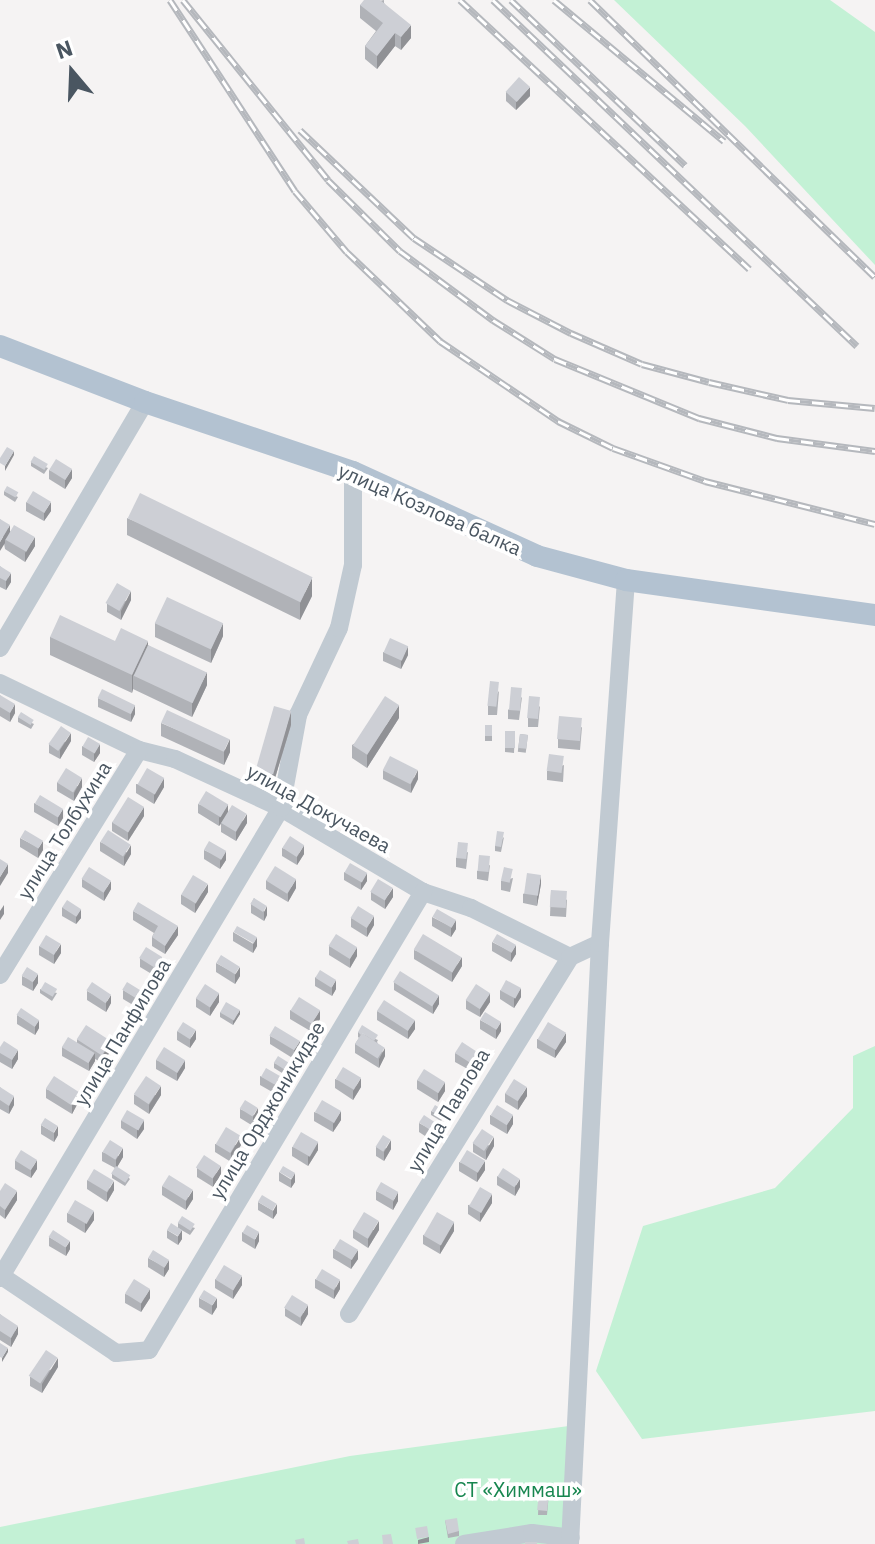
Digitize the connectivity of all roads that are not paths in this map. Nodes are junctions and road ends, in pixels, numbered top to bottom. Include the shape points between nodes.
1 (0, 346) edge
2 (145, 402) junction
3 (353, 472) junction
4 (626, 580) junction
5 (875, 615) edge
6 (0, 648) edge
7 (0, 683) edge
8 (139, 750) junction
9 (281, 808) junction
10 (423, 892) junction
11 (600, 943) junction
12 (570, 957) junction
13 (0, 975) edge
14 (0, 1276) edge
15 (349, 1314) dead end
16 (571, 1541) edge
17 (464, 1544) edge

1 - 2 main road, улица Козлова балка
2 - 3 main road, улица Козлова балка
2 - 6 street
3 - 4 main road, улица Козлова балка via 504,544
3 - 9 street via 353,565 339,628 298,715
4 - 5 main road, улица Козлова балка
4 - 11 street
7 - 8 street, улица Докучаева
8 - 9 street, улица Докучаева via 175,759
8 - 13 street, улица Толбухина
9 - 10 street, улица Докучаева
9 - 14 street, улица Панфилова
10 - 12 street, улица Докучаева via 471,908
10 - 14 street, улица Орджоникидзе via 149,1350 116,1353
11 - 12 street
11 - 16 street
12 - 15 street, улица Павлова
16 - 17 street via 532,1533

